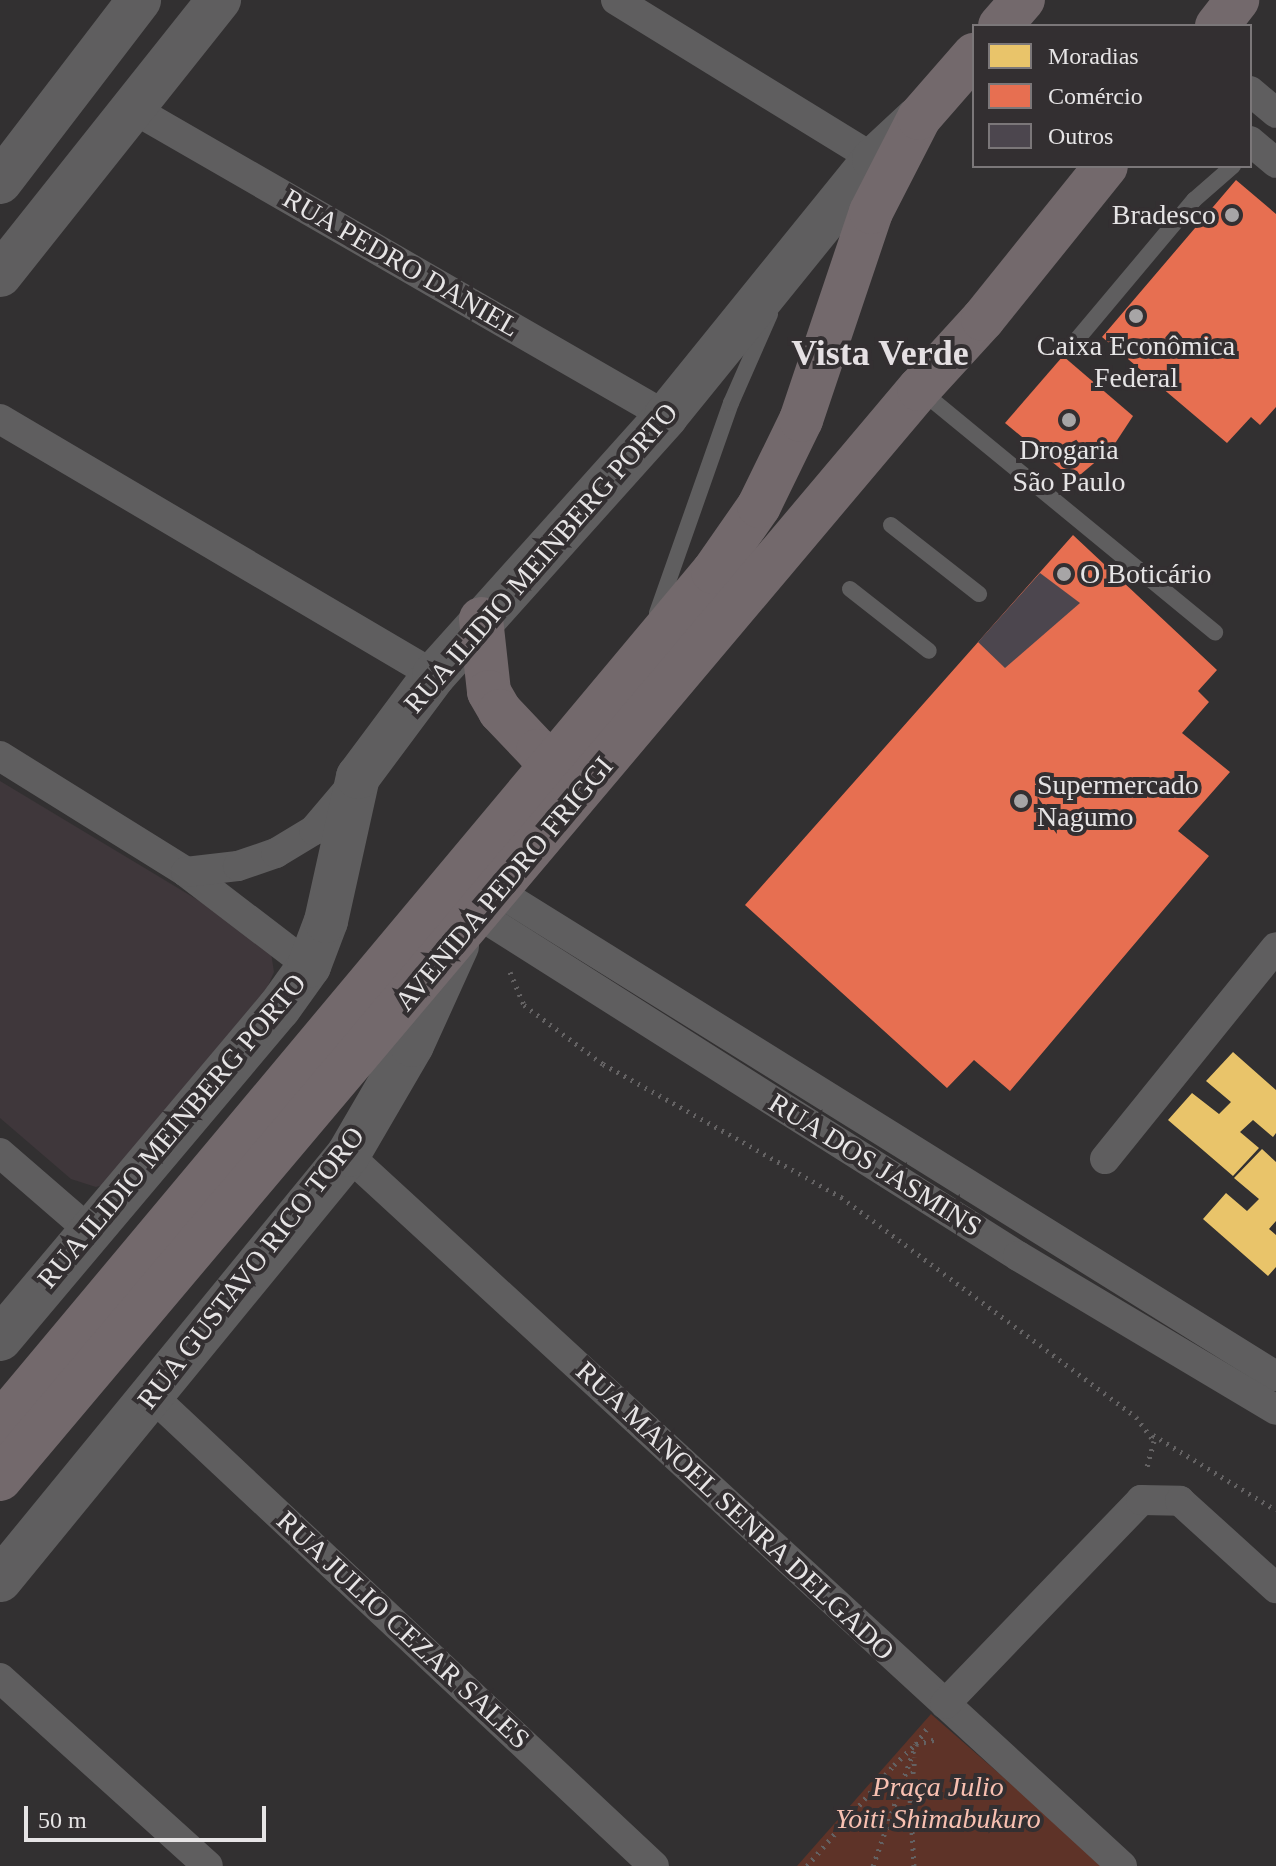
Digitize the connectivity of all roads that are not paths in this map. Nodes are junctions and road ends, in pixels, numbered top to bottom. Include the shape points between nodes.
1 (139, 0) edge
2 (219, 0) edge
3 (616, 0) edge
4 (1023, 0) edge
5 (1237, 0) edge
6 (1002, 24) edge
7 (1219, 24) edge
8 (972, 57) edge
9 (1252, 93) edge
10 (135, 110) junction
11 (1276, 113) edge
12 (919, 118) junction
13 (874, 159) junction
14 (1104, 168) edge
15 (1231, 168) edge
16 (0, 182) edge
17 (797, 253) junction
18 (0, 275) edge
19 (1074, 343) dead end
20 (919, 389) junction
21 (666, 416) junction
22 (0, 419) edge
23 (891, 525) dead end
24 (850, 589) dead end
25 (979, 594) dead end
26 (481, 619) junction
27 (1215, 632) dead end
28 (929, 651) dead end
29 (638, 661) junction
30 (434, 675) junction
31 (0, 756) edge
32 (554, 758) junction
33 (603, 766) junction
34 (358, 777) junction
35 (186, 872) junction
36 (479, 912) junction
37 (1276, 947) edge
38 (309, 966) junction
39 (0, 1153) edge
40 (348, 1155) junction
41 (1105, 1159) dead end
42 (89, 1230) junction
43 (0, 1339) edge
44 (1276, 1376) edge
45 (151, 1395) junction
46 (1276, 1410) edge
47 (0, 1424) edge
48 (0, 1479) edge
49 (0, 1580) edge
50 (1276, 1588) edge
51 (0, 1678) edge
52 (945, 1704) junction
53 (208, 1866) edge
54 (654, 1866) edge
55 (1122, 1866) edge

1 - 16 main road
2 - 10 main road
3 - 13 street
4 - 6 main road
5 - 7 main road
8 - 12 main road, AVENIDA PEDRO FRIGGI
9 - 11 street
10 - 18 main road
10 - 21 street, RUA PEDRO DANIEL
12 - 13 main road, RUA ILIDIO MEINBERG PORTO
12 - 29 main road, AVENIDA PEDRO FRIGGI via 871,212 801,420 759,506
13 - 17 main road, RUA ILIDIO MEINBERG PORTO
14 - 20 main road, AVENIDA PEDRO FRIGGI
15 - 19 lane via 1194,200
17 - 21 main road, RUA ILIDIO MEINBERG PORTO
17 - 29 lane via 731,403
20 - 27 lane
20 - 33 main road, AVENIDA PEDRO FRIGGI
21 - 26 main road, RUA ILIDIO MEINBERG PORTO
22 - 30 street
23 - 25 lane
24 - 28 lane
26 - 30 main road, RUA ILIDIO MEINBERG PORTO
26 - 32 main road via 489,692 521,737
29 - 32 main road, AVENIDA PEDRO FRIGGI
30 - 34 main road, RUA ILIDIO MEINBERG PORTO
31 - 35 street
32 - 33 main road
32 - 47 main road, AVENIDA PEDRO FRIGGI
33 - 36 main road, AVENIDA PEDRO FRIGGI
34 - 35 street via 314,830 276,853 238,866
34 - 38 main road, RUA ILIDIO MEINBERG PORTO via 326,921
35 - 38 street
36 - 40 main road, RUA GUSTAVO RICO TORO via 412,1045
36 - 44 street, RUA DOS JASMINS
36 - 46 street, RUA DOS JASMINS via 1018,1256
36 - 48 main road, AVENIDA PEDRO FRIGGI
37 - 41 street
38 - 42 main road, RUA ILIDIO MEINBERG PORTO via 270,1020
39 - 42 street
40 - 45 main road, RUA GUSTAVO RICO TORO
40 - 52 street, RUA MANOEL SENRA DELGADO
42 - 43 main road, RUA ILIDIO MEINBERG PORTO
45 - 49 main road, RUA GUSTAVO RICO TORO
45 - 54 street, RUA JULIO CEZAR SALES
50 - 52 street via 1180,1501 1141,1500
51 - 53 street
52 - 55 street, RUA MANOEL SENRA DELGADO

